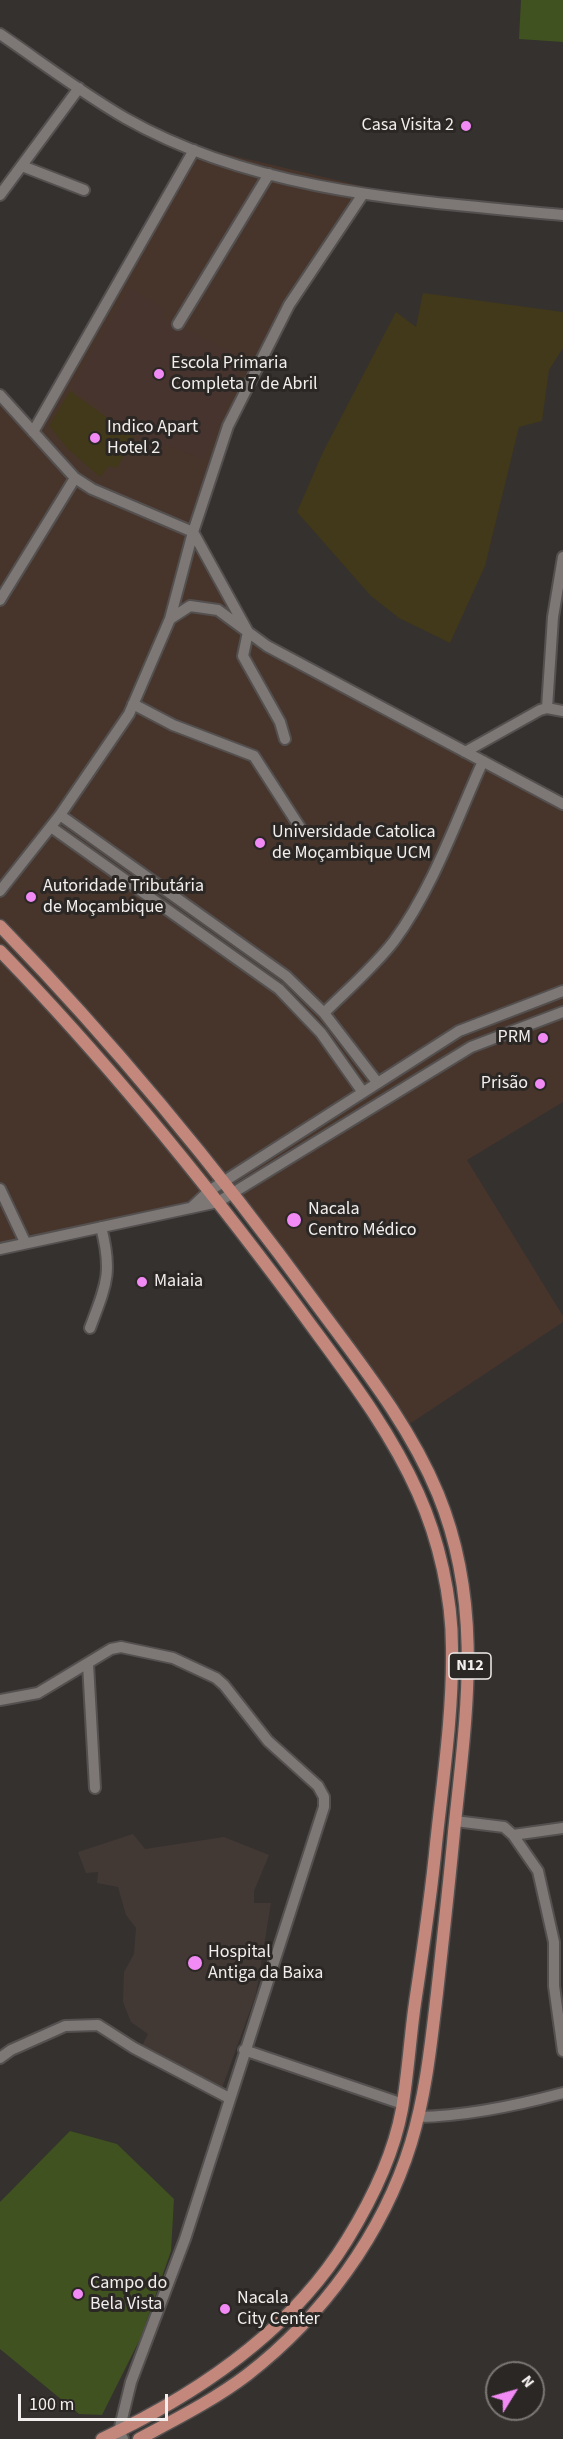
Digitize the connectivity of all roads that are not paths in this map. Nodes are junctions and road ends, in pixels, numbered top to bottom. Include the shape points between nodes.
1 (0, 34) edge
2 (80, 88) junction
3 (194, 150) junction
4 (22, 166) junction
5 (269, 174) junction
6 (84, 190) dead end
7 (363, 194) junction
8 (0, 195) edge
9 (563, 215) edge
10 (178, 324) dead end
11 (0, 395) edge
12 (33, 432) junction
13 (75, 478) junction
14 (194, 532) junction
15 (563, 557) edge
16 (0, 600) edge
17 (170, 619) junction
18 (248, 632) junction
19 (133, 704) junction
20 (547, 708) junction
21 (563, 711) edge
22 (285, 739) dead end
23 (465, 752) junction
24 (483, 761) junction
25 (563, 804) edge
26 (60, 815) junction
27 (51, 827) junction
28 (301, 829) dead end
29 (0, 891) edge
30 (0, 926) edge
31 (0, 951) edge
32 (563, 991) edge
33 (563, 1012) edge
34 (324, 1013) junction
35 (377, 1082) junction
36 (362, 1091) junction
37 (224, 1182) junction
38 (0, 1189) edge
39 (209, 1191) junction
40 (233, 1194) junction
41 (218, 1202) junction
42 (191, 1209) junction
43 (101, 1227) junction
44 (26, 1242) junction
45 (0, 1249) edge
46 (90, 1328) dead end
47 (88, 1664) junction
48 (0, 1700) edge
49 (95, 1788) dead end
50 (455, 1821) junction
51 (563, 1828) edge
52 (513, 1835) junction
53 (562, 2035) edge
54 (244, 2050) junction
55 (563, 2051) edge
56 (0, 2058) edge
57 (563, 2093) edge
58 (229, 2098) junction
59 (403, 2104) junction
60 (418, 2117) junction
61 (121, 2435) edge
62 (102, 2439) edge
63 (139, 2439) edge

1 - 2 street
2 - 3 street via 124,118
2 - 4 street
3 - 5 street
3 - 12 street
4 - 6 street
4 - 8 street
5 - 7 street
5 - 10 street
7 - 9 street
7 - 14 street via 289,304 228,426
11 - 12 street
12 - 13 street
13 - 14 street
13 - 16 street
14 - 17 street
14 - 18 street
15 - 20 street via 553,618
17 - 18 street via 190,606 208,607 229,616
17 - 19 street
18 - 22 street via 245,660 280,722
18 - 23 street via 267,646
19 - 26 street
19 - 28 street via 173,725 254,756
20 - 21 street
20 - 23 street
23 - 24 street
24 - 25 street
24 - 34 street via 409,918 393,942
26 - 27 street
26 - 34 street via 286,976
27 - 29 street
27 - 36 street via 279,989 321,1033
30 - 37 main road, N12 via 119,1056
31 - 39 main road, N12 via 122,1083
32 - 35 street via 467,1027
33 - 40 street via 471,1047
34 - 35 street
35 - 36 street
36 - 37 street
37 - 39 street
37 - 40 main road, N12
38 - 44 street
39 - 41 main road, N12
39 - 42 street
40 - 41 street
40 - 50 main road, N12 via 402,1423 428,1471 445,1514 461,1576 470,1635
41 - 42 street
41 - 59 main road, N12 via 385,1428 419,1495 441,1567 453,1646 451,1697 432,1885
42 - 43 street
43 - 44 street
43 - 46 street via 108,1273
44 - 45 street
47 - 48 street via 38,1694
47 - 49 street
47 - 54 street via 111,1649 131,1647 173,1658 216,1678 268,1741 312,1779 324,1797 324,1807
50 - 52 street via 504,1827
50 - 60 main road, N12 via 430,2056
51 - 52 street
52 - 53 street via 536,1867 540,1881 555,1949 554,1986
53 - 55 street
54 - 58 street
54 - 59 street
56 - 58 street via 65,2026 98,2025
57 - 60 street via 496,2109
58 - 61 street via 185,2239 131,2382
59 - 61 main road, N12 via 384,2166 366,2205 346,2241 305,2296 279,2324 223,2370
60 - 63 main road, N12 via 411,2145 378,2220 321,2304 243,2378
61 - 62 main road, N12

